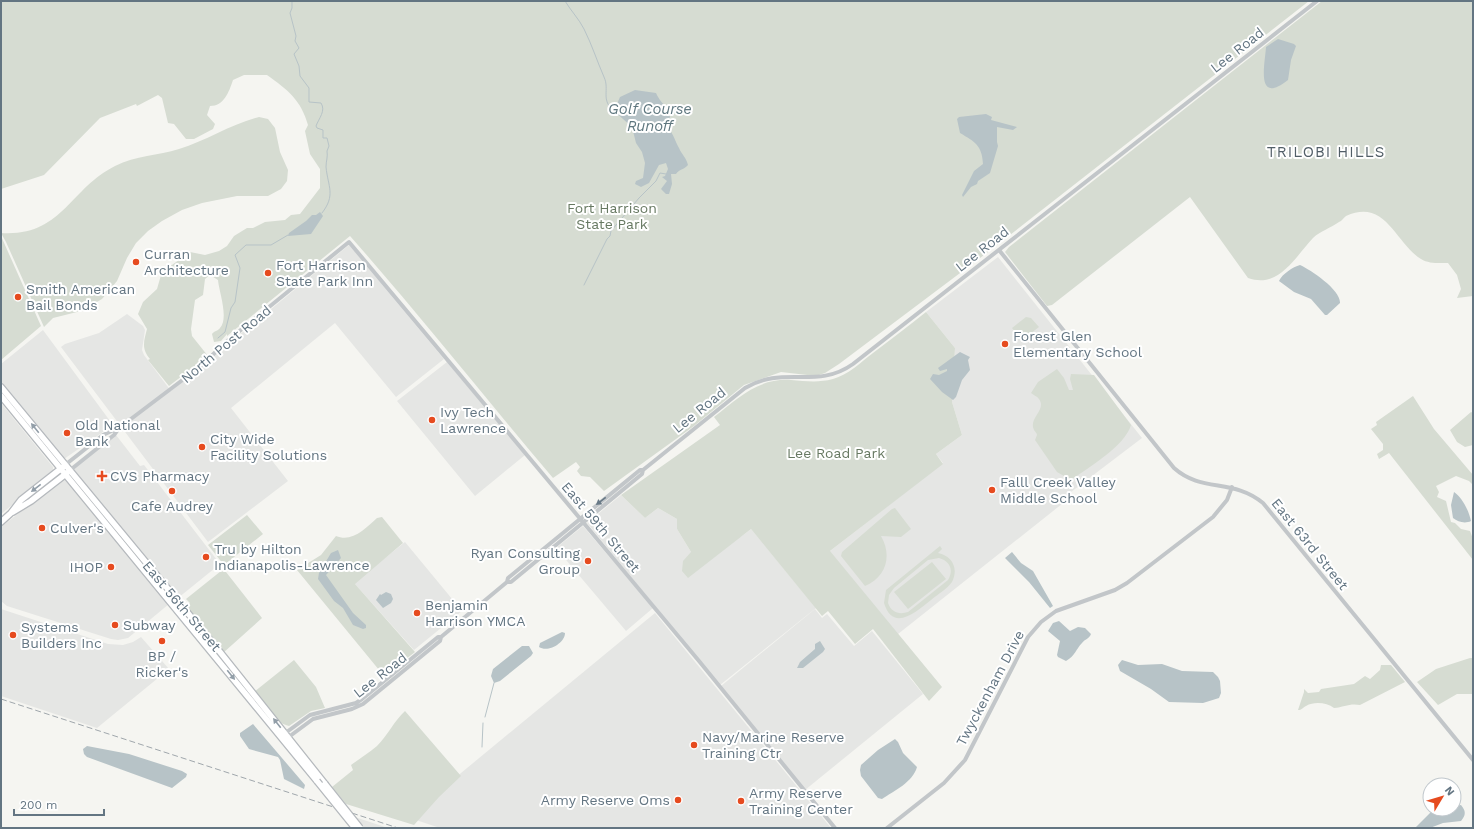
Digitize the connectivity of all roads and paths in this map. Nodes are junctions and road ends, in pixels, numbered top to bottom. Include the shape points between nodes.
1 (1317, 1) edge
2 (349, 242) joint
3 (999, 250) junction
4 (1, 387) edge
5 (1, 396) edge
6 (118, 428) junction
7 (62, 467) junction
8 (643, 470) junction
9 (67, 473) junction
10 (1232, 487) junction
11 (11, 513) junction
12 (100, 516) junction
13 (580, 518) junction
14 (1, 522) edge
15 (583, 522) junction
16 (114, 525) junction
17 (118, 539) junction
18 (137, 552) junction
19 (507, 582) junction
20 (198, 635) junction
21 (225, 658) junction
22 (284, 737) junction
23 (1473, 760) edge
24 (355, 828) edge
25 (360, 828) edge
26 (835, 828) edge
27 (887, 828) edge

1 - 3 street, Lee Road
2 - 6 street, North Post Road via 226,342 204,364
2 - 13 street, East 59th Street
3 - 8 street, Lee Road via 850,366 826,376 776,376 751,384
3 - 10 street, East 63rd Street via 1171,465 1194,480
7 -> 4 main road, East 56th Street
5 - 7 main road, East 56th Street
6 - 7 street, North Post Road via 103,435
6 - 9 street, North Post Road via 110,438
7 - 9 main road, East 56th Street
7 -> 11 main road, North Post Road via 21,500
8 -> 13 street, Lee Road
8 - 15 street, Lee Road via 642,474
9 - 11 main road, North Post Road
9 - 12 main road, East 56th Street
9 - 16 main road, East 56th Street
10 - 23 street, East 63rd Street via 1251,494 1265,505
10 - 27 street, Twyckenham Drive via 1228,499 1215,515 1125,585 1058,610 1038,624 1028,637 965,760 941,786
11 - 14 main road, North Post Road
12 - 16 main road via 111,526
12 - 17 main road, East 56th Street
13 - 15 street, East 59th Street
13 - 19 street, Lee Road via 508,578
15 - 19 street, Lee Road via 511,582
15 - 26 street, East 59th Street
16 - 18 main road, East 56th Street
17 - 18 main road via 121,538 130,549
17 - 20 main road, East 56th Street
18 - 21 main road, East 56th Street
19 - 22 street, Lee Road via 363,704 313,718
20 - 21 main road via 221,659
20 -> 22 main road, East 56th Street
22 -> 21 main road, East 56th Street
22 - 24 main road, East 56th Street, bridge
22 - 25 main road, East 56th Street, bridge

